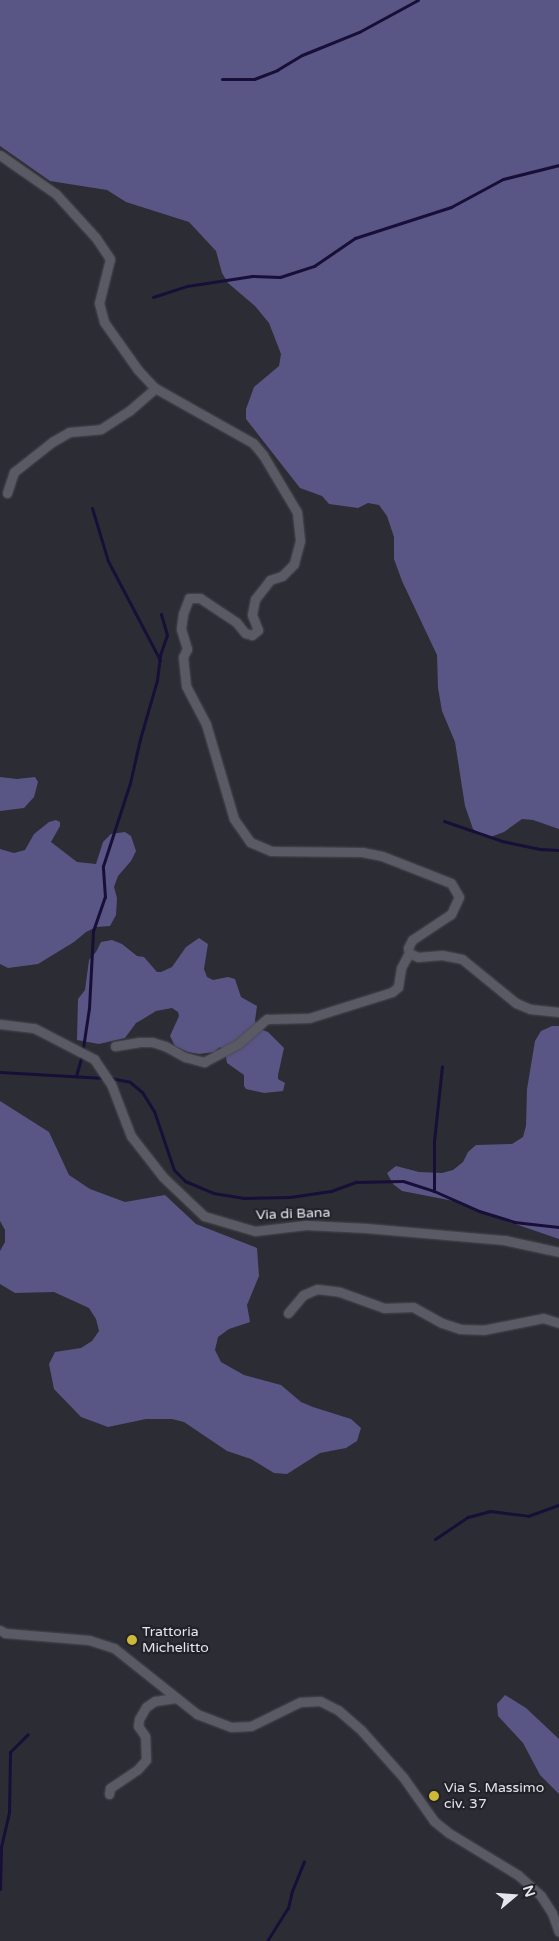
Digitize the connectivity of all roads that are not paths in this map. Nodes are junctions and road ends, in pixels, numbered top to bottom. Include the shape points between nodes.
1 (0, 155) edge
2 (155, 388) junction
3 (7, 493) dead end
4 (409, 953) junction
5 (559, 1012) edge
6 (0, 1024) edge
7 (115, 1046) dead end
8 (559, 1252) edge
9 (288, 1313) dead end
10 (559, 1323) edge
11 (0, 1630) edge
12 (176, 1698) junction
13 (108, 1794) dead end
14 (559, 1932) edge

1 - 2 street via 56,194 96,238 110,259 100,303 104,322
2 - 3 street via 129,411 101,429 69,432 52,442 14,472
2 - 4 street via 253,443 298,512 300,541 294,564 282,576 270,580 255,599 252,615 258,630 252,635 245,633 236,622 200,598 189,598 183,614 181,630 187,648 183,657 186,686 206,724 234,819 250,842 271,851 362,852 382,856 451,883 459,897 451,914 412,940
4 - 5 street via 418,957 457,957 516,1004
4 - 7 street via 401,968 398,987 392,992 309,1018 267,1019 239,1043 204,1062 152,1042
6 - 8 street, Via di Bana via 34,1028 94,1058 111,1084 131,1136 163,1177 204,1216 255,1231 306,1225 366,1228 504,1240
9 - 10 street via 303,1295 317,1289 340,1292 384,1308 413,1307 460,1329 483,1330 543,1318
11 - 12 street via 90,1640 114,1648
12 - 13 street via 155,1701 146,1707 138,1726 145,1736 146,1760 138,1770 110,1788
12 - 14 street via 197,1714 231,1727 251,1726 300,1702 320,1701 338,1710 361,1730 403,1777 434,1820 449,1833 518,1875 541,1896

